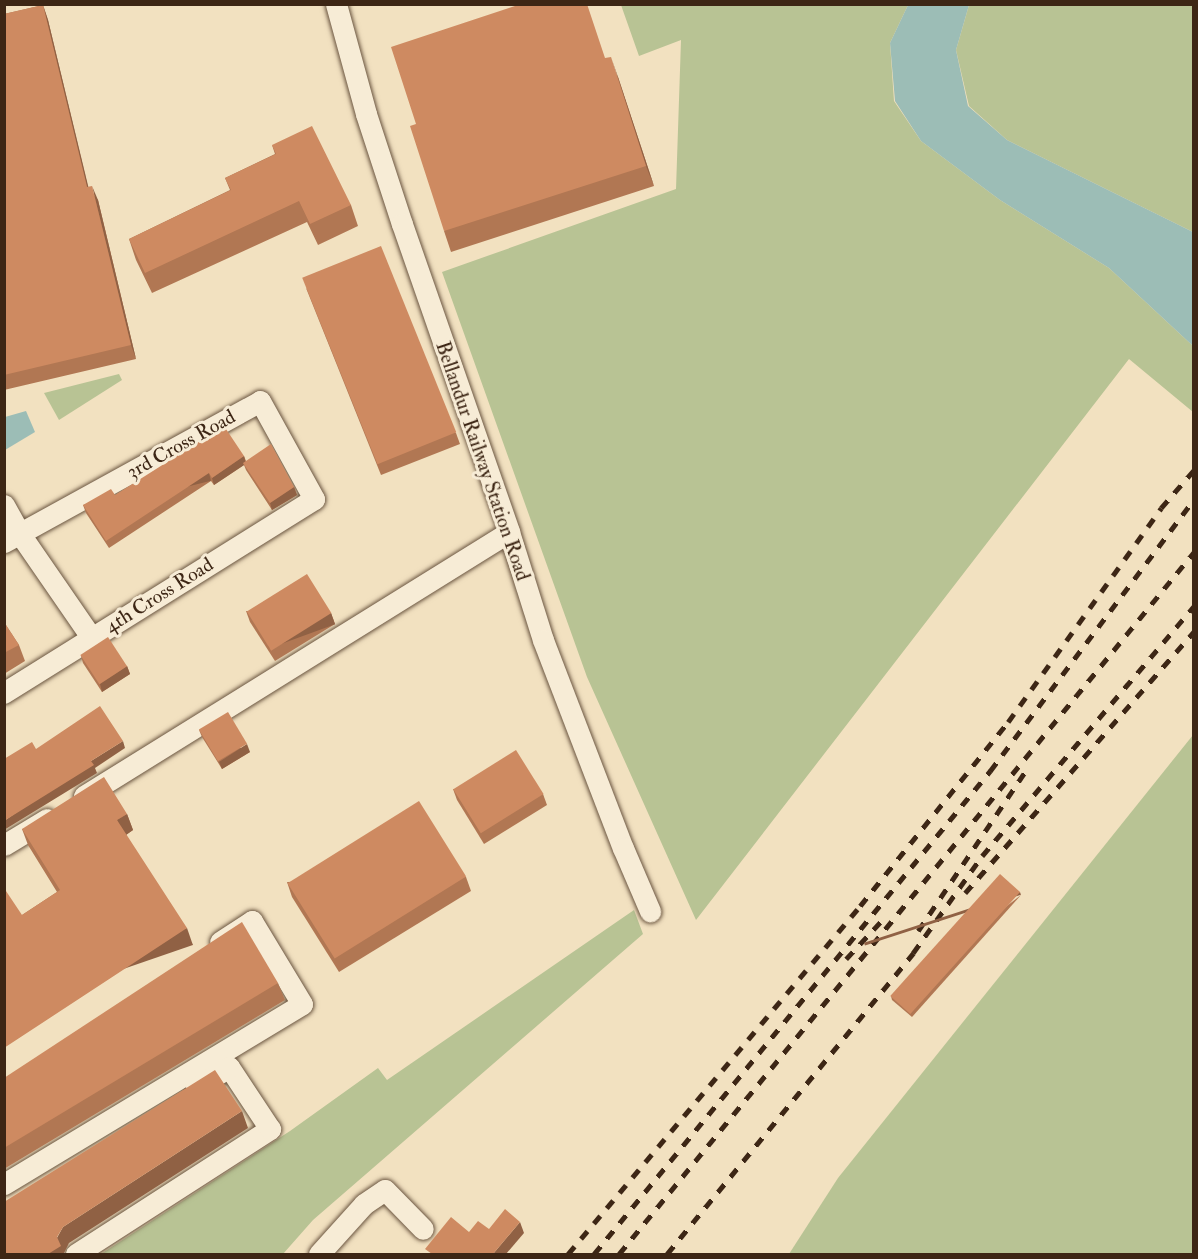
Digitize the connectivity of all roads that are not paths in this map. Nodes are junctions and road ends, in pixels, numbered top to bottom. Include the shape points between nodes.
1 (336, 4) edge
2 (314, 500) joint
3 (4, 505) edge
4 (509, 532) junction
5 (12, 538) edge
6 (91, 637) junction
7 (4, 693) edge
8 (4, 845) edge
9 (650, 911) dead end
10 (203, 953) edge
11 (4, 1184) edge
12 (24, 1196) edge
13 (423, 1229) dead end
14 (76, 1254) edge
15 (319, 1254) edge

1 - 4 street, Bellandur Railway Station Road via 402,224
2 - 5 street, 3rd Cross Road via 260,401
2 - 6 street, 4th Cross Road
3 - 5 street
4 - 8 street
4 - 9 street, Bellandur Railway Station Road via 543,640
5 - 6 street
6 - 7 street, 4th Cross Road
10 - 11 street via 252,921 302,1004
12 - 14 street via 229,1067 270,1128
13 - 15 street via 385,1190 364,1204

